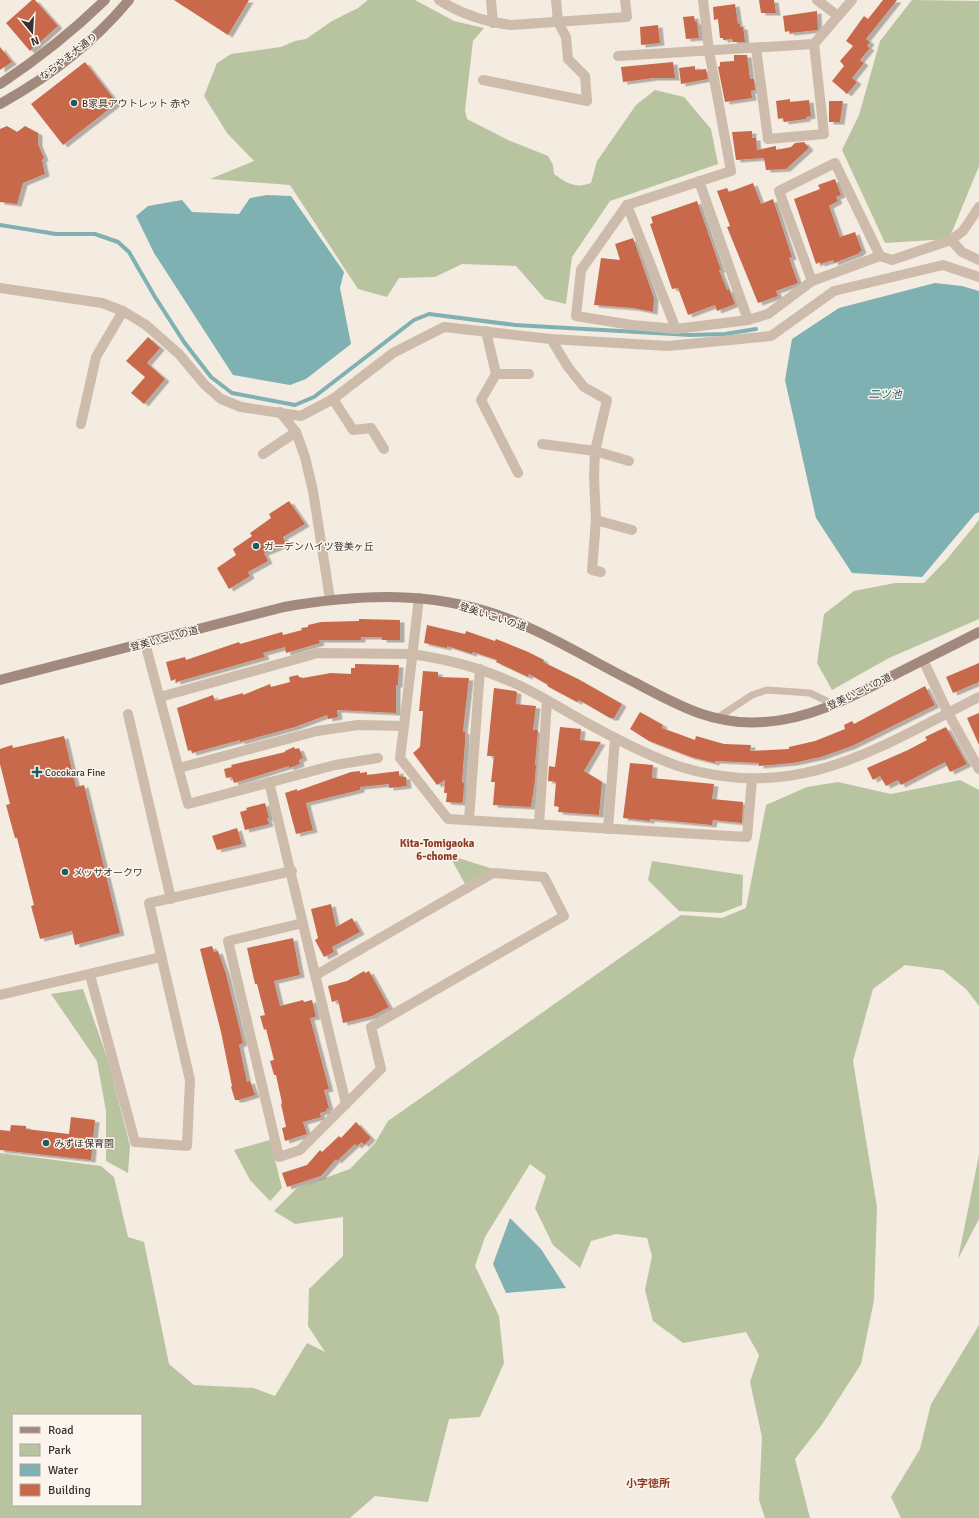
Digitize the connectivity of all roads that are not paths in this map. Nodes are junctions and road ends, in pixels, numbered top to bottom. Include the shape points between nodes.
1 (105, 0) edge
2 (129, 0) edge
3 (439, 0) edge
4 (491, 0) edge
5 (556, 0) edge
6 (625, 0) edge
7 (703, 0) edge
8 (817, 0) edge
9 (852, 0) edge
10 (838, 16) junction
11 (558, 22) junction
12 (493, 23) junction
13 (814, 44) junction
14 (756, 48) junction
15 (709, 51) junction
16 (618, 56) dead end
17 (483, 80) dead end
18 (0, 84) edge
19 (0, 104) edge
20 (699, 182) junction
21 (627, 205) junction
22 (979, 207) edge
23 (951, 240) junction
24 (880, 256) junction
25 (979, 260) edge
26 (979, 277) edge
27 (812, 281) junction
28 (0, 288) edge
29 (123, 311) junction
30 (748, 320) junction
31 (676, 329) junction
32 (486, 332) junction
33 (551, 339) junction
34 (496, 374) junction
35 (529, 374) dead end
36 (333, 399) junction
37 (280, 412) junction
38 (81, 424) dead end
39 (296, 432) junction
40 (542, 444) dead end
41 (384, 449) dead end
42 (595, 451) junction
43 (263, 454) dead end
44 (629, 461) dead end
45 (518, 473) dead end
46 (596, 520) junction
47 (632, 530) dead end
48 (601, 572) dead end
49 (419, 598) junction
50 (330, 599) junction
51 (979, 632) edge
52 (145, 643) junction
53 (411, 654) junction
54 (923, 660) junction
55 (480, 669) junction
56 (0, 680) edge
57 (160, 697) junction
58 (979, 697) edge
59 (547, 701) junction
60 (835, 705) junction
61 (948, 713) junction
62 (128, 714) dead end
63 (717, 718) junction
64 (404, 726) junction
65 (614, 738) junction
66 (378, 758) dead end
67 (179, 768) junction
68 (979, 769) edge
69 (752, 779) junction
70 (269, 782) junction
71 (469, 820) junction
72 (539, 824) junction
73 (608, 828) junction
74 (292, 871) junction
75 (171, 899) junction
76 (303, 923) junction
77 (161, 957) junction
78 (90, 975) junction
79 (316, 975) junction
80 (0, 995) edge
81 (346, 1104) junction

1 - 18 street, ならやま大通り via 32,63
2 - 19 street, ならやま大通り via 85,44 50,72
3 - 12 street via 455,10
4 - 12 street
5 - 11 street
6 - 11 street via 627,17
7 - 15 street
8 - 10 street
9 - 10 street
10 - 13 street
11 - 12 street via 511,25
11 - 17 street via 566,37 568,60 585,76 587,100
13 - 14 street
13 - 14 street via 824,134 768,139
14 - 15 street
15 - 16 street
15 - 20 street via 731,171
20 - 21 street
20 - 30 street
21 - 31 street
21 - 31 street via 581,270 576,316
22 - 23 street via 963,231
23 - 24 street via 892,260
23 - 25 street via 962,252
24 - 27 street
24 - 27 street via 835,163 779,191
26 - 33 street via 943,265 834,291 771,336 668,346
27 - 30 street via 768,314
28 - 29 street via 102,303
29 - 37 street via 146,325 179,354 205,385 221,399 241,407
29 - 38 street via 96,357
30 - 31 street
32 - 33 street
32 - 34 street
32 - 36 street via 444,326 393,353
33 - 42 street via 584,387 607,400
34 - 35 street
34 - 45 street via 481,400
36 - 37 street via 301,416
36 - 41 street via 353,430 370,428
37 - 39 street
39 - 43 street
39 - 50 street via 313,491
40 - 42 street
42 - 44 street
42 - 46 street
46 - 47 street
46 - 48 street via 592,570
49 - 50 street, 登美いこいの道 via 368,596
49 - 53 street
49 - 63 street, 登美いこいの道 via 472,608 532,628 684,709
50 - 52 street, 登美いこいの道 via 284,607
51 - 54 street, 登美いこいの道
52 - 56 street, 登美いこいの道
52 - 57 street
53 - 55 street via 454,661
53 - 57 street via 318,653
53 - 64 street
54 - 60 street, 登美いこいの道
54 - 61 street
55 - 59 street via 514,683
55 - 71 street
57 - 67 street
58 - 61 street
59 - 65 street
59 - 72 street
60 - 63 street, 登美いこいの道 via 776,721 748,722
60 - 63 lane via 810,693 767,690 752,695
61 - 68 street
61 - 69 street via 868,752 828,768 790,776
62 - 75 street
64 - 67 street via 358,725 324,729
64 - 71 street via 400,758 448,819
65 - 69 street via 678,766
65 - 73 street
66 - 70 street via 335,765
67 - 70 street via 188,804
69 - 73 street via 747,837
70 - 74 street
71 - 72 street
72 - 73 street
74 - 75 street
74 - 76 street
75 - 77 street via 149,903
76 - 79 street
76 - 81 street via 228,941 279,1157 300,1150
77 - 78 street
77 - 78 street via 190,1080 187,1146 135,1142
78 - 80 street
79 - 81 street
79 - 81 street via 493,873 544,877 564,916 371,1027 381,1069

